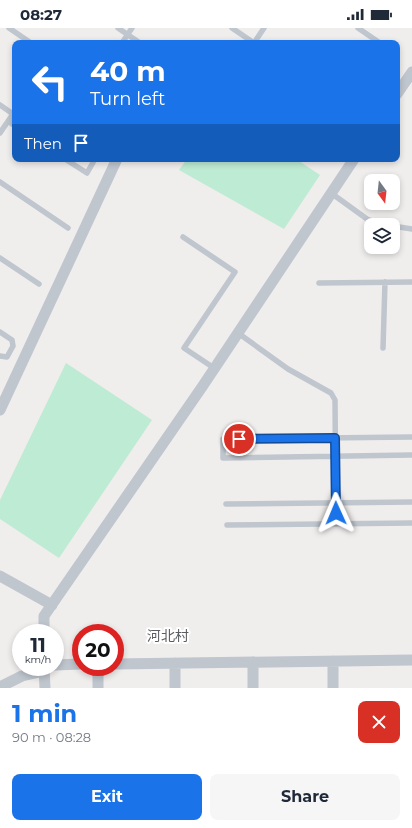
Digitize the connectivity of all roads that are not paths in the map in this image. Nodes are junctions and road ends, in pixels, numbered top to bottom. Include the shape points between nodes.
1 (9, 28) edge
2 (118, 28) edge
3 (132, 28) edge
4 (232, 28) edge
5 (264, 28) edge
6 (358, 28) edge
7 (128, 34) junction
8 (27, 40) edge
9 (124, 40) edge
10 (136, 40) edge
11 (250, 40) edge
12 (256, 40) edge
13 (376, 40) edge
14 (412, 72) edge
15 (400, 90) edge
16 (0, 105) edge
17 (12, 111) edge
18 (12, 115) edge
19 (8, 121) junction
20 (12, 124) edge
21 (0, 133) edge
22 (69, 162) edge
23 (93, 162) edge
24 (116, 162) edge
25 (352, 162) edge
26 (0, 182) edge
27 (331, 193) junction
28 (367, 218) edge
29 (400, 227) edge
30 (68, 228) dead end
31 (412, 229) edge
32 (183, 237) dead end
33 (0, 258) edge
34 (385, 282) junction
35 (412, 282) edge
36 (319, 283) dead end
37 (39, 284) dead end
38 (0, 332) edge
39 (238, 333) junction
40 (383, 348) dead end
41 (0, 356) edge
42 (214, 368) junction
43 (0, 410) edge
44 (412, 437) edge
45 (335, 438) junction
46 (412, 455) edge
47 (335, 456) junction
48 (412, 502) edge
49 (336, 503) junction
50 (226, 504) dead end
51 (412, 523) edge
52 (336, 524) junction
53 (227, 525) dead end
54 (0, 576) edge
55 (52, 605) junction
56 (44, 624) edge
57 (412, 660) edge
58 (333, 661) junction
59 (253, 662) junction
60 (175, 663) junction
61 (124, 664) edge
62 (22, 676) edge
63 (44, 676) edge
64 (98, 676) edge
65 (0, 687) edge
66 (45, 688) edge
67 (98, 688) edge
68 (175, 688) edge
69 (254, 688) edge
70 (334, 688) edge

1 - 8 lane
2 - 7 lane
3 - 7 lane
4 - 11 lane
5 - 12 lane
6 - 13 lane
7 - 9 lane
7 - 10 lane
14 - 15 street
16 - 17 lane
18 - 19 lane
19 - 20 lane
19 - 21 lane
22 - 23 lane via 87,174
24 - 43 street
25 - 27 street
26 - 30 lane
27 - 28 lane
27 - 39 street
29 - 31 lane
32 - 42 lane via 235,272 184,348
33 - 37 lane
34 - 35 lane
34 - 36 lane
34 - 40 lane
38 - 41 lane via 12,340 13,346 7,358
39 - 42 street
39 - 45 lane via 288,369 331,393 335,400
42 - 55 street
44 - 45 lane
45 - 47 lane
45 - 47 lane via 223,439 223,458
46 - 47 lane
47 - 49 lane
48 - 49 lane
49 - 50 lane
49 - 52 lane
51 - 52 lane
52 - 53 lane
54 - 55 street
55 - 56 street via 44,616
57 - 58 street
58 - 59 street
58 - 70 street
59 - 60 street
59 - 69 street
60 - 61 street
60 - 68 street
62 - 65 street
63 - 66 street
64 - 67 street

